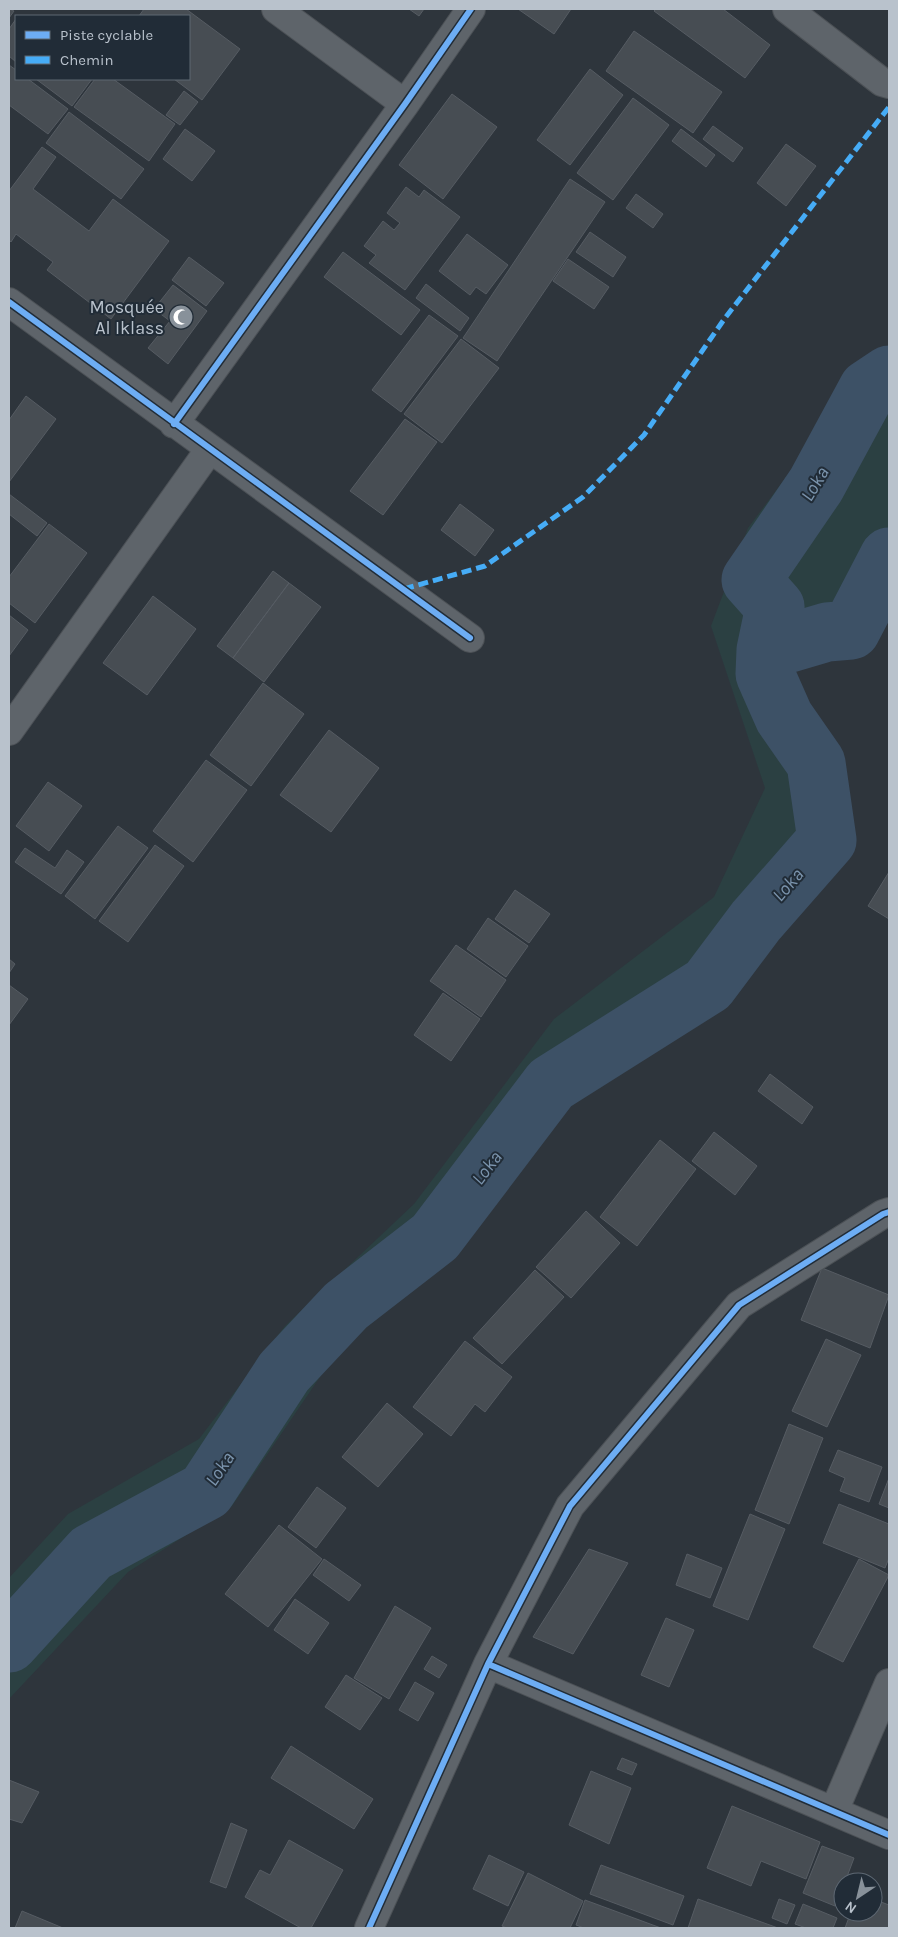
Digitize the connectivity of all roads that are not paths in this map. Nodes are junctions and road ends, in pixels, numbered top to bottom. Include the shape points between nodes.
1 (276, 9) edge
2 (470, 9) edge
3 (787, 9) edge
4 (889, 84) edge
5 (405, 104) junction
6 (9, 302) edge
7 (174, 424) junction
8 (210, 449) junction
9 (470, 638) dead end
10 (9, 731) edge
11 (889, 1212) edge
12 (488, 1664) junction
13 (889, 1683) edge
14 (834, 1811) junction
15 (889, 1835) edge
16 (370, 1928) edge

1 - 5 street
2 - 5 street
3 - 4 street via 882,82
5 - 7 street
6 - 7 street
7 - 8 street
8 - 9 street
8 - 10 street
11 - 12 street via 739,1305 570,1506
12 - 14 street
12 - 16 street
13 - 14 street
14 - 15 street

